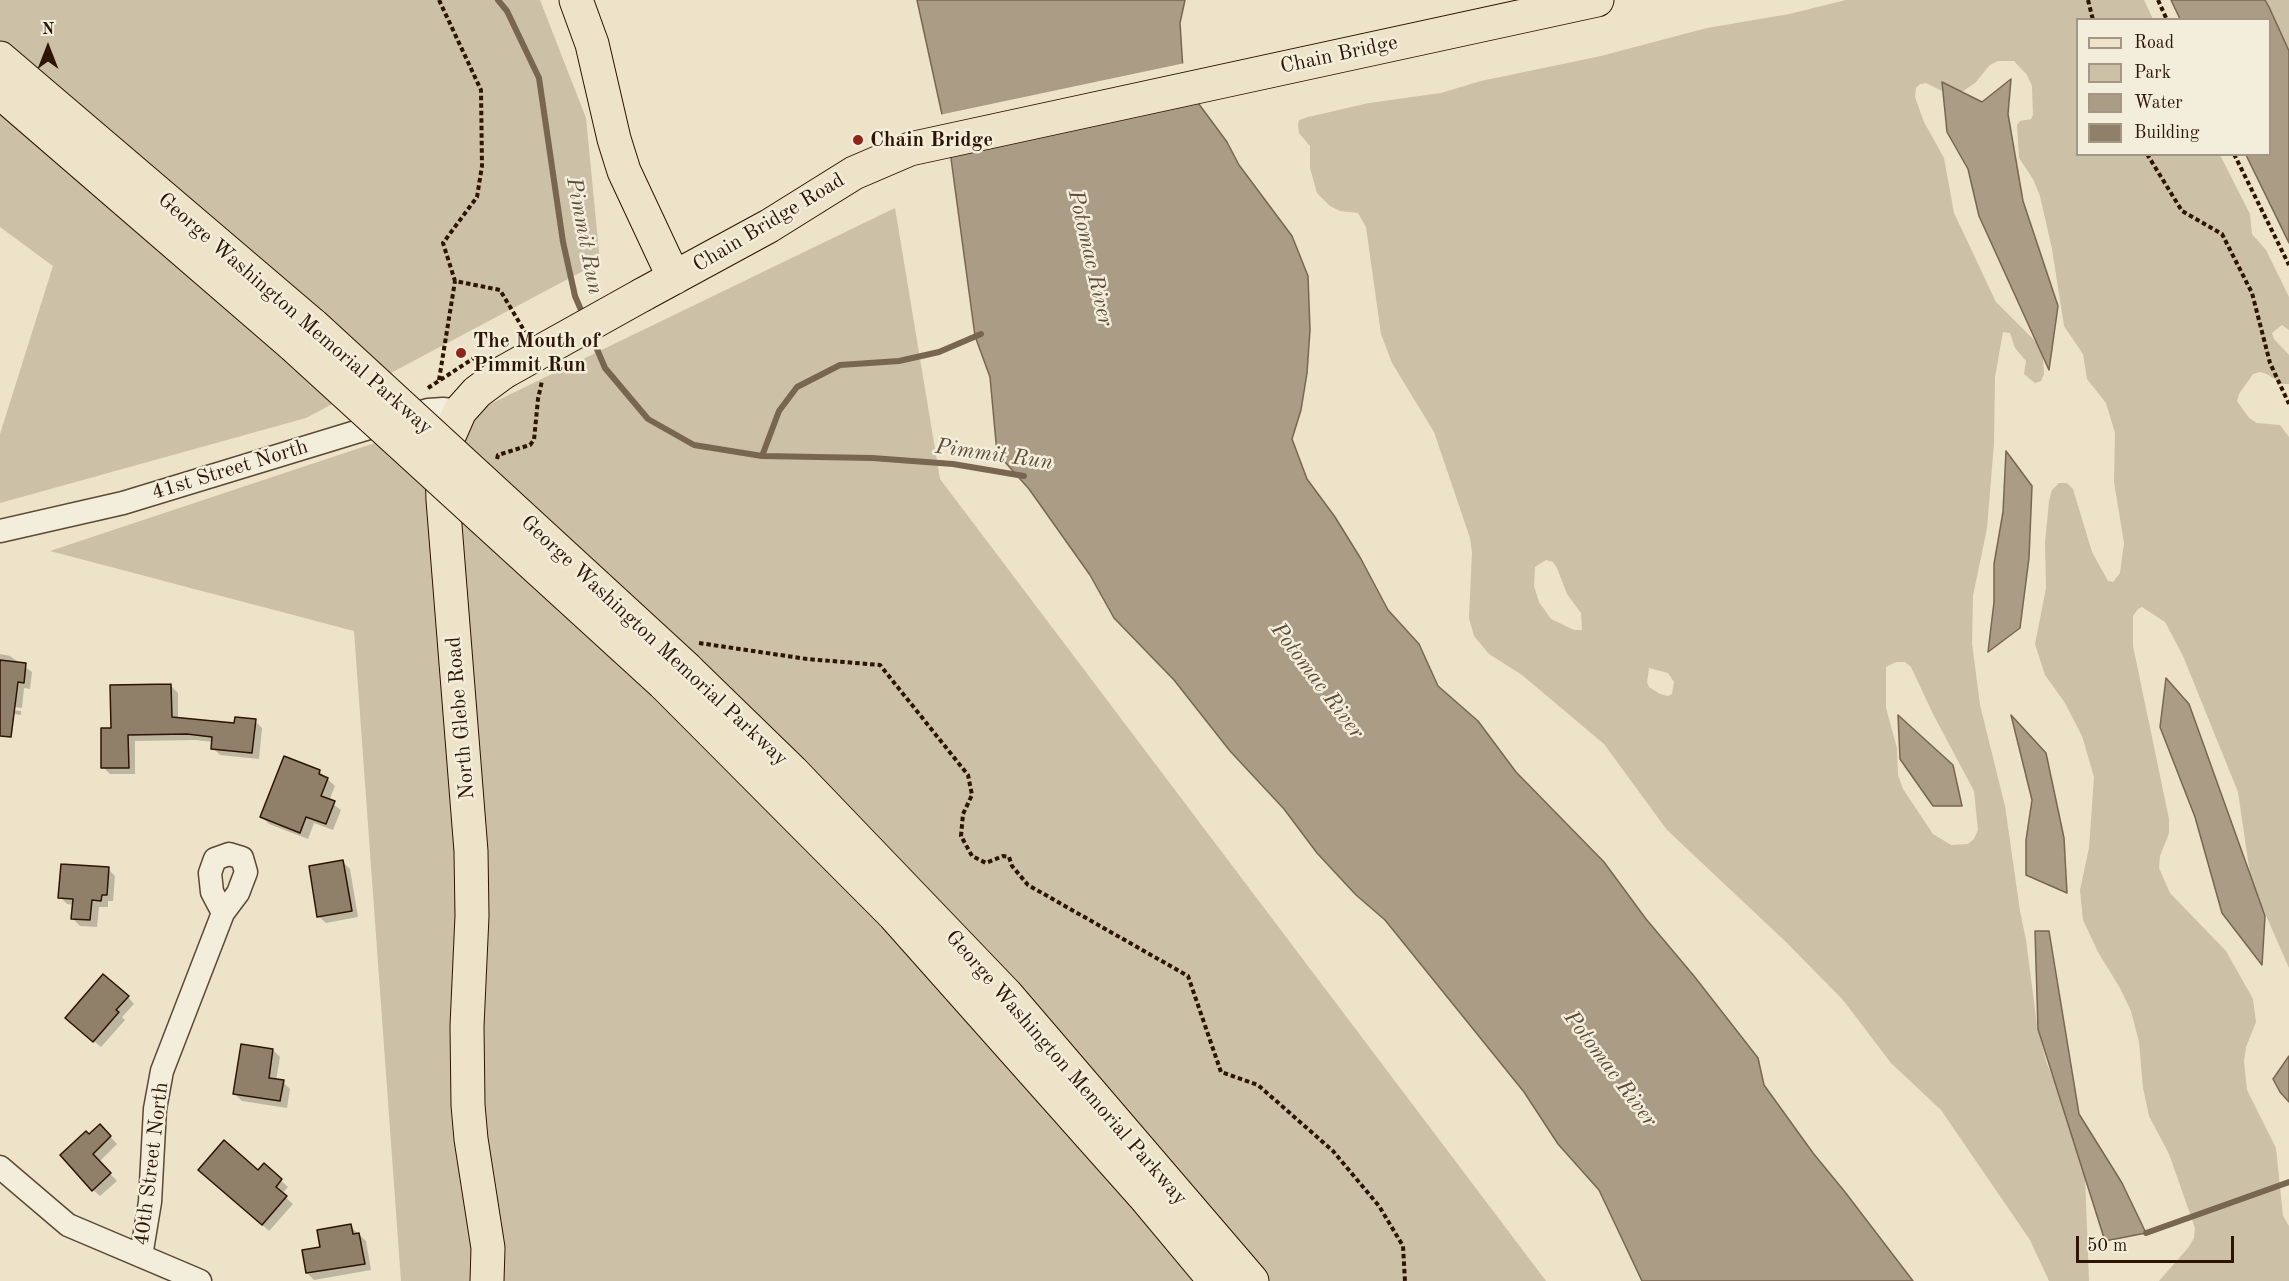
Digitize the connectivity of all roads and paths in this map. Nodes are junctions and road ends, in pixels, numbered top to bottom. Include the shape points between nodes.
1 (439, 0) edge
2 (576, 0) edge
3 (1597, 0) edge
4 (2088, 0) edge
5 (2157, 0) edge
6 (2092, 18) edge
7 (2166, 18) edge
8 (0, 58) edge
9 (0, 92) edge
10 (952, 138) joint
11 (2148, 156) edge
12 (2235, 156) edge
13 (2289, 265) edge
14 (674, 278) junction
15 (455, 280) junction
16 (304, 335) junction
17 (529, 340) dead end
18 (475, 357) dead end
19 (540, 373) dead end
20 (439, 380) junction
21 (2289, 404) edge
22 (460, 411) junction
23 (402, 418) junction
24 (495, 464) dead end
25 (0, 531) edge
26 (679, 664) junction
27 (223, 914) dead end
28 (0, 1167) edge
29 (141, 1256) junction
30 (200, 1281) edge
31 (487, 1281) edge
32 (1215, 1281) edge
33 (1251, 1281) edge
34 (1405, 1281) edge

1 - 15 path via 481,90 482,166 477,197 443,243
2 - 14 main road, Chain Bridge Road via 592,45 624,171
3 - 10 main road, Chain Bridge
4 - 6 path
5 - 7 path
8 - 16 main road, George Washington Memorial Parkway
9 - 16 main road, George Washington Memorial Parkway
10 - 14 main road, Chain Bridge Road via 894,154 854,173 770,226
11 - 21 path via 2182,211 2222,234 2252,293 2270,363
12 - 13 path
14 - 22 main road, North Glebe Road, bridge via 504,372
15 - 17 path via 500,290
15 - 20 path
16 - 26 main road, George Washington Memorial Parkway, bridge
18 - 20 path
19 - 24 path via 543,384 534,440 521,449 498,455
20 - 23 path via 422,392
22 - 23 street, 41st Street North via 436,409
22 - 31 main road, North Glebe Road via 446,443 442,485 471,840 468,1105 488,1248
23 - 25 street, 41st Street North via 123,503
26 - 32 main road, George Washington Memorial Parkway
26 - 33 main road, George Washington Memorial Parkway via 792,771 1006,994
26 - 34 path via 807,659 880,665 968,775 972,795 963,814 961,836 972,856 986,863 1009,857 1028,885 1188,976 1221,1072 1258,1085 1333,1150 1379,1206 1403,1246
27 - 29 street, 40th Street North via 162,1071
28 - 29 street, 40th Street North via 68,1225
29 - 30 street

